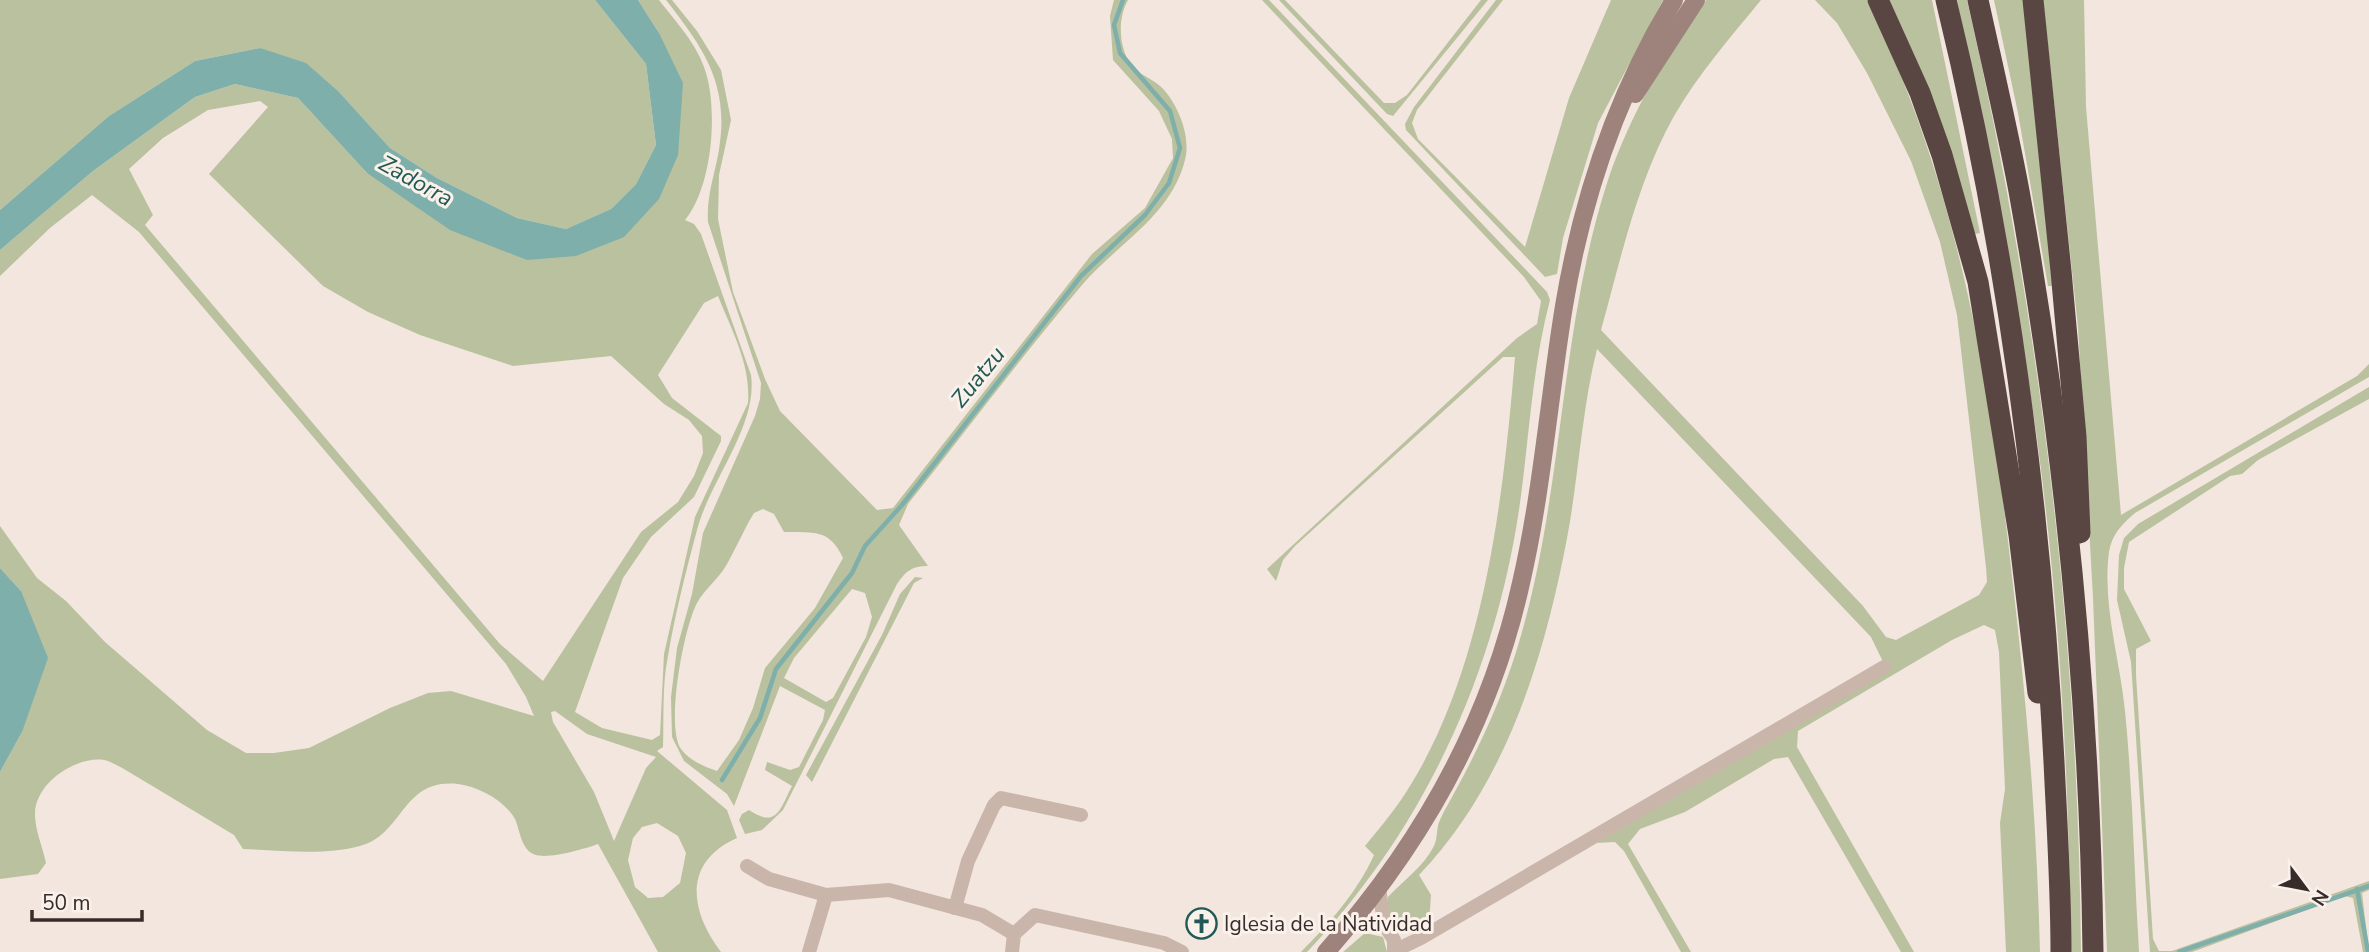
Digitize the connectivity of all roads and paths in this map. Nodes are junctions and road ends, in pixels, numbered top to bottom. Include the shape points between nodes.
1 (1674, 0) edge
2 (1696, 0) edge
3 (1878, 0) edge
4 (1946, 0) edge
5 (1978, 0) edge
6 (2033, 0) edge
7 (1589, 200) junction
8 (2076, 598) junction
9 (1884, 667) dead end
10 (2056, 810) junction
11 (1082, 815) dead end
12 (747, 866) dead end
13 (1380, 887) junction
14 (826, 895) junction
15 (955, 908) junction
16 (1384, 924) junction
17 (1349, 925) junction
18 (1014, 934) junction
19 (1177, 951) edge
20 (1395, 951) edge
21 (809, 952) edge
22 (1012, 952) edge
23 (1326, 952) edge
24 (2061, 952) edge
25 (2093, 952) edge

1 - 7 street via 1630,79 1606,138
2 - 7 street via 1638,89
3 - 10 highway via 1942,155 1978,282 2019,535
4 - 10 highway via 1985,181 2033,488 2048,645
5 - 8 highway via 2019,189
6 - 8 highway via 2076,437 2080,524
7 - 13 street via 1565,304 1530,539 1506,642 1467,743 1420,828
8 - 25 highway
9 - 20 street
10 - 24 highway
11 - 15 street via 1001,798 968,860
12 - 14 street via 769,879
13 - 16 street
13 - 17 street
14 - 15 street via 889,890
14 - 21 street
15 - 18 street via 982,915
16 - 17 street
16 - 20 street
17 - 23 street
18 - 19 street via 1035,915 1164,943
18 - 22 street

